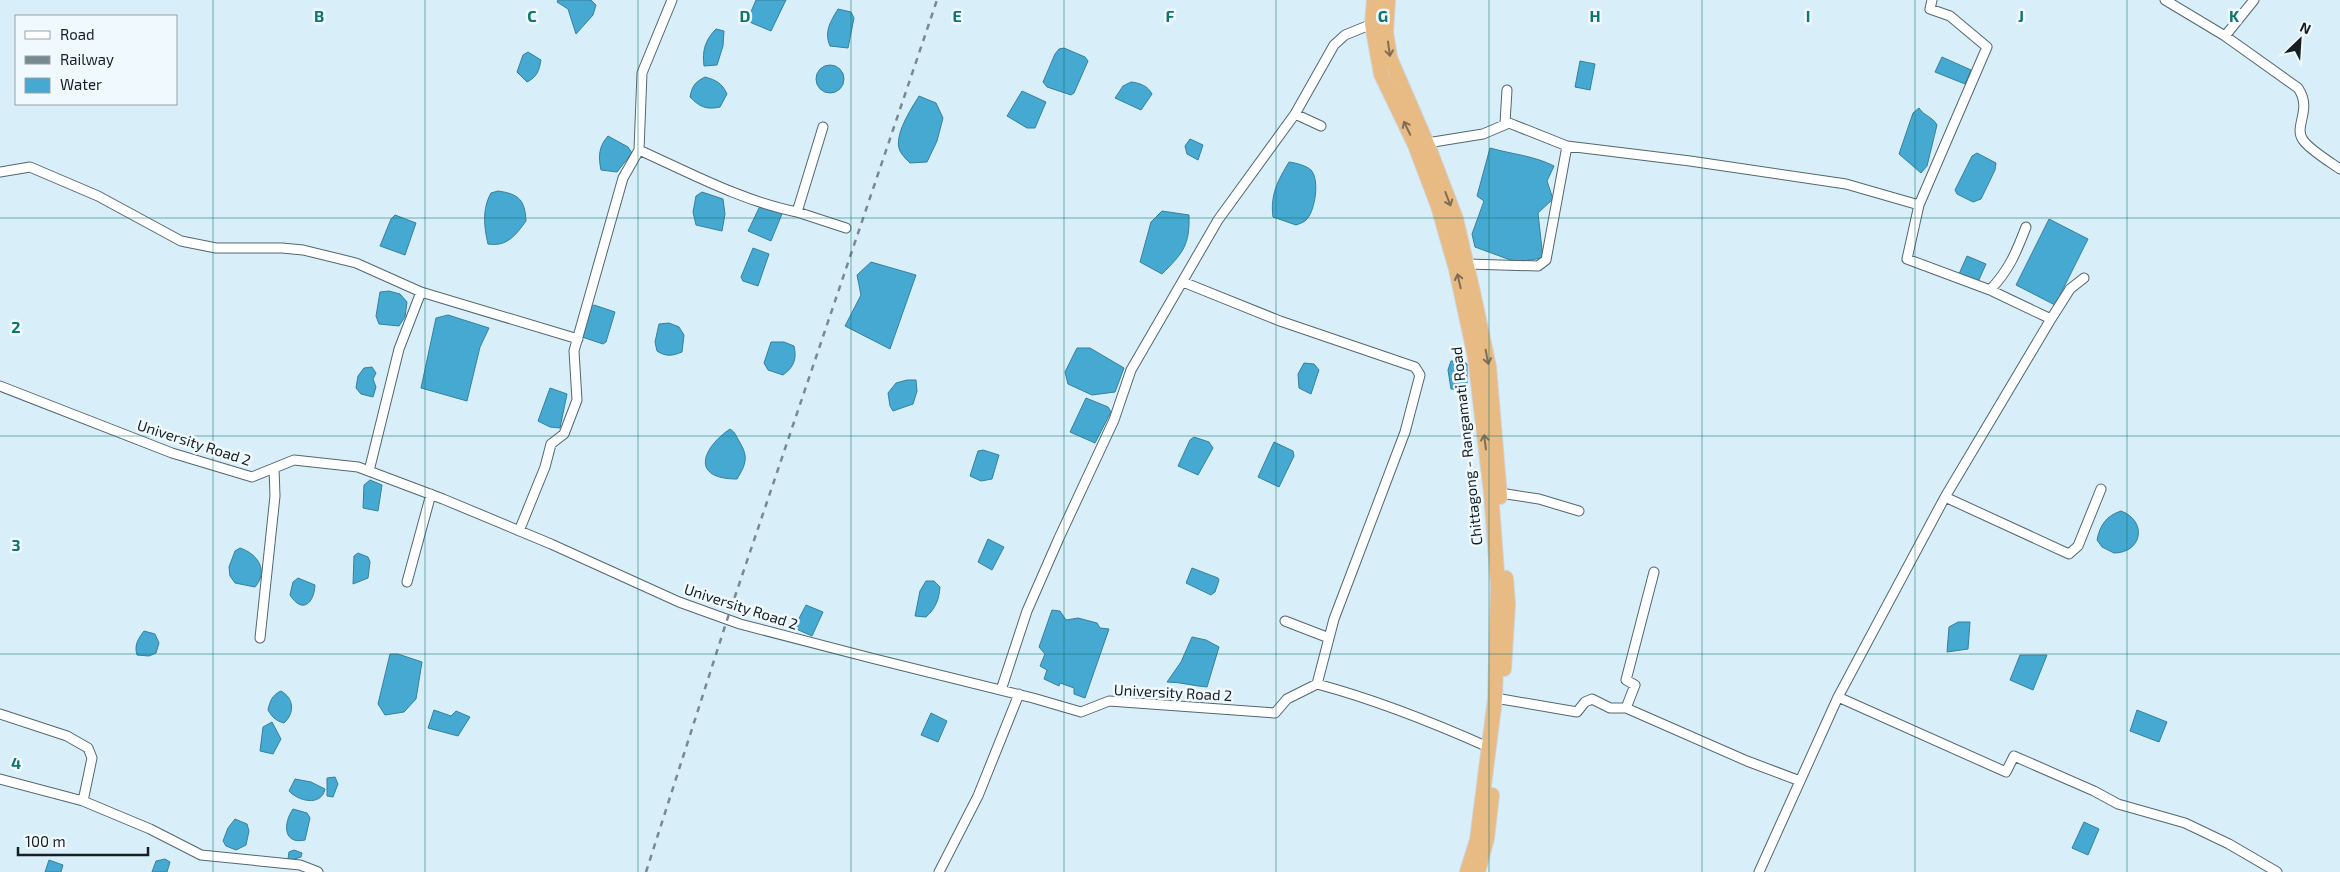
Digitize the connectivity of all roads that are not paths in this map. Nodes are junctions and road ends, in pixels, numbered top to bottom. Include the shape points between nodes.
1 (672, 0) edge
2 (1374, 0) edge
3 (1388, 0) edge
4 (1932, 0) edge
5 (2165, 0) edge
6 (2254, 0) edge
7 (1372, 24) junction
8 (2225, 36) junction
9 (1507, 90) dead end
10 (1295, 114) junction
11 (1505, 123) junction
12 (1321, 126) dead end
13 (823, 127) dead end
14 (1426, 144) junction
15 (1567, 146) junction
16 (638, 150) junction
17 (2340, 169) edge
18 (0, 172) edge
19 (1920, 205) junction
20 (797, 212) junction
21 (2026, 227) dead end
22 (846, 228) dead end
23 (1467, 264) junction
24 (2084, 278) dead end
25 (1183, 282) junction
26 (1990, 290) junction
27 (421, 292) junction
28 (2051, 319) junction
29 (578, 339) junction
30 (0, 386) edge
31 (274, 468) junction
32 (369, 471) junction
33 (2100, 489) dead end
34 (431, 494) junction
35 (1500, 494) junction
36 (1946, 497) junction
37 (1579, 511) dead end
38 (518, 531) junction
39 (1654, 572) dead end
40 (407, 582) dead end
41 (1285, 621) dead end
42 (260, 638) dead end
43 (1329, 638) junction
44 (1318, 684) junction
45 (1001, 690) junction
46 (1019, 694) junction
47 (1838, 697) junction
48 (1501, 699) junction
49 (1626, 708) junction
50 (0, 714) edge
51 (1488, 748) junction
52 (0, 779) edge
53 (1800, 781) junction
54 (83, 801) junction
55 (318, 872) edge
56 (940, 872) edge
57 (1467, 872) edge
58 (1478, 872) edge
59 (1759, 872) edge
60 (2277, 872) edge

1 - 16 street via 642,73
2 - 7 highway, Chittagong - Rangamati Road
3 -> 14 highway, Chittagong - Rangamati Road via 1386,32 1390,58
4 - 19 street via 1930,9 1950,16 1987,47
5 - 8 street
6 - 8 street
7 - 10 street via 1344,35 1334,45
51 -> 7 highway, Chittagong - Rangamati Road via 1495,699 1498,584 1475,357 1438,206 1415,145 1381,74
8 - 17 street via 2298,88 2305,106 2300,130 2303,140
9 - 11 street
10 - 12 street
10 - 25 street via 1218,220
11 - 14 street via 1483,134
11 - 15 street
13 - 20 street
14 -> 23 highway, Chittagong - Rangamati Road via 1456,219
15 - 19 street via 1846,184
15 - 23 street via 1546,260 1538,266
16 - 20 street via 749,198
16 - 29 street via 623,178
18 - 27 street via 30,167 98,196 181,241 216,248 304,250 356,263
19 - 26 street via 1906,259
20 - 22 street
21 - 26 street via 2004,276
23 -> 35 highway, Chittagong - Rangamati Road via 1488,367
24 - 28 street via 2070,289
25 - 43 street via 1415,367 1420,375 1405,432
25 - 45 street via 1131,370 1114,420 1027,611
26 - 28 street
27 - 29 street
27 - 32 street via 399,349
28 - 36 street
29 - 38 street via 574,351 577,400 564,434 551,444 545,467
30 - 31 street, University Road 2 via 172,453 252,477
31 - 32 street, University Road 2 via 294,460
31 - 42 street via 275,496
32 - 34 street, University Road 2
33 - 36 street via 2078,546 2069,554
34 - 38 street, University Road 2
34 - 40 street
35 - 37 street
35 - 48 highway, Chittagong - Rangamati Road via 1508,604
36 - 47 street
38 - 45 street, University Road 2 via 727,620
39 - 49 street via 1626,680 1635,685
41 - 43 street
43 - 44 street
44 - 46 street, University Road 2 via 1287,699 1275,712 1109,701 1081,712
44 - 51 street via 1427,720
45 - 46 street, University Road 2
46 - 56 street via 978,796
47 - 53 street
47 - 60 street via 2006,772 2014,756 2118,804 2185,822
48 - 49 street via 1577,712 1592,699 1610,708
48 - 58 highway, Chittagong - Rangamati Road via 1488,829
49 - 53 street
50 - 54 street via 67,736 88,748 92,758
51 - 57 highway, Chittagong - Rangamati Road via 1476,840
52 - 54 street
53 - 59 street
54 - 55 street via 201,855 300,865

